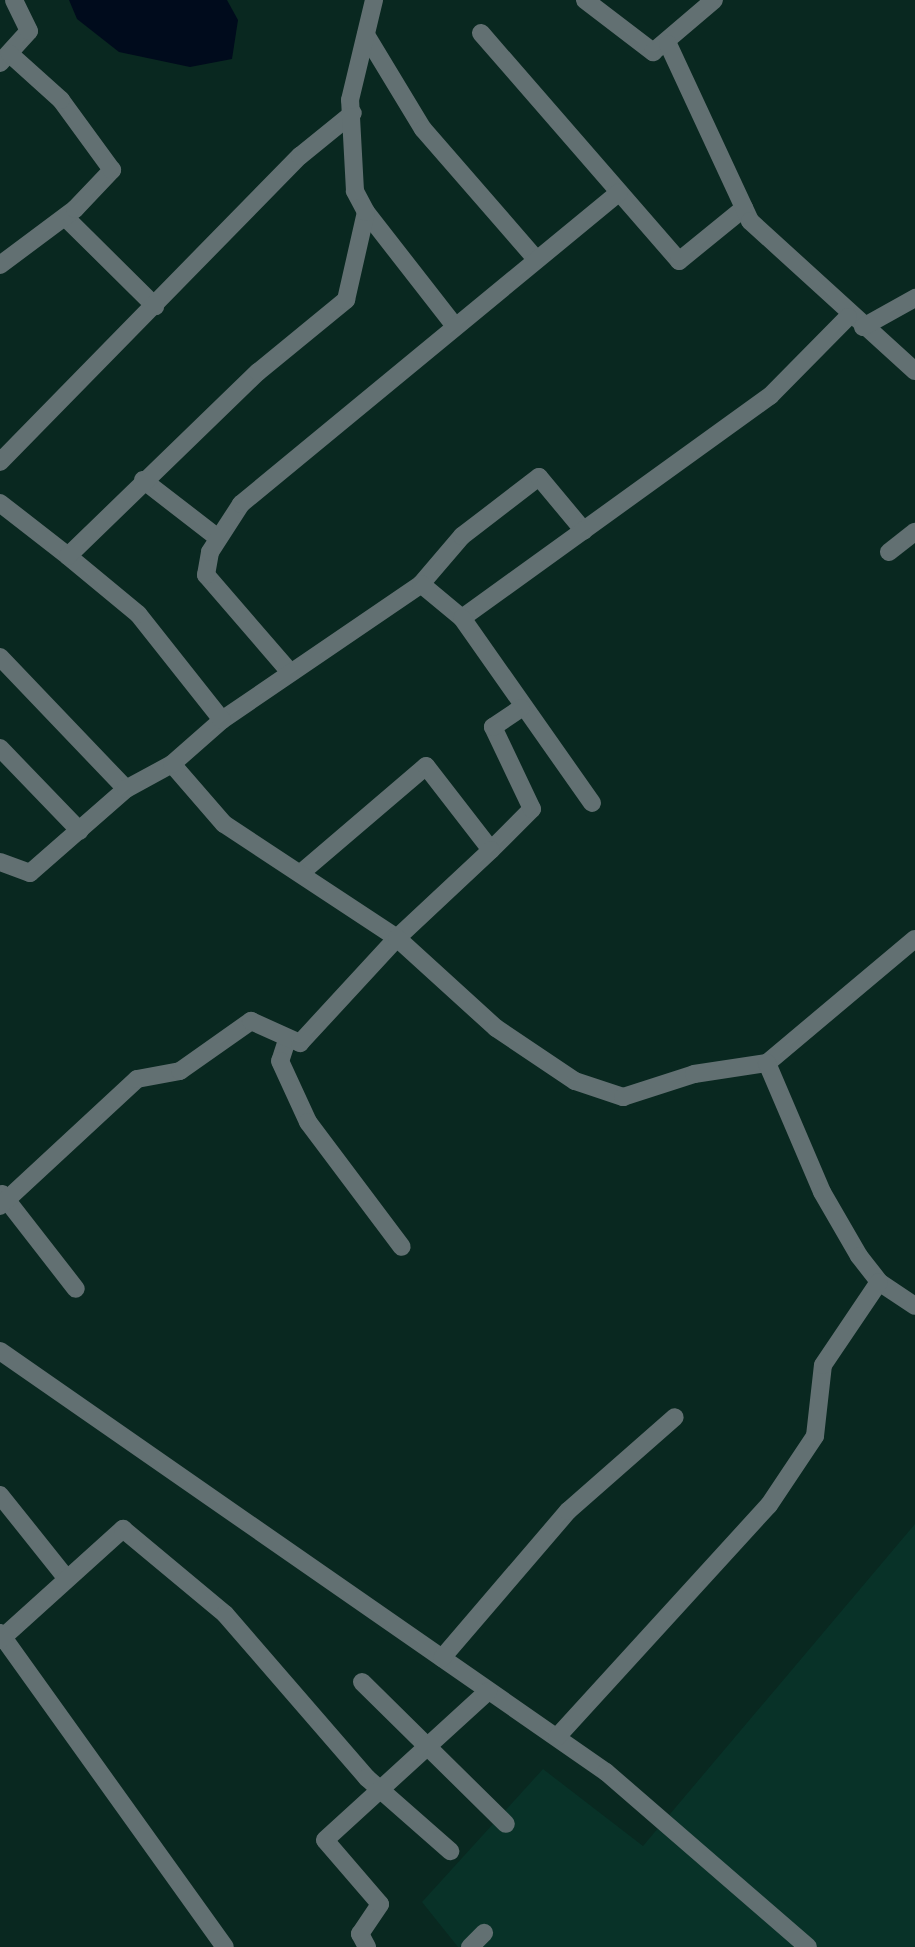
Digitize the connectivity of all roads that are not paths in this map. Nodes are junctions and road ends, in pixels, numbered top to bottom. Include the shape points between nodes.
1 (14, 0) edge
2 (374, 0) edge
3 (585, 0) edge
4 (714, 0) edge
5 (481, 33) dead end
6 (366, 35) junction
7 (668, 44) junction
8 (5, 59) edge
9 (353, 113) junction
10 (619, 192) junction
11 (744, 208) junction
12 (366, 212) junction
13 (65, 217) junction
14 (535, 258) junction
15 (0, 265) edge
16 (915, 298) edge
17 (155, 306) junction
18 (855, 322) junction
19 (454, 325) junction
20 (915, 371) edge
21 (0, 462) edge
22 (143, 480) junction
23 (0, 503) edge
24 (584, 531) junction
25 (915, 532) edge
26 (218, 538) junction
27 (889, 552) dead end
28 (68, 556) junction
29 (421, 584) junction
30 (462, 618) junction
31 (0, 657) edge
32 (289, 671) junction
33 (521, 708) junction
34 (222, 720) junction
35 (0, 748) edge
36 (172, 764) junction
37 (126, 789) junction
38 (592, 803) dead end
39 (80, 831) junction
40 (491, 850) junction
41 (0, 862) edge
42 (302, 872) junction
43 (397, 938) junction
44 (915, 939) edge
45 (287, 1040) junction
46 (767, 1063) junction
47 (2, 1200) edge
48 (402, 1247) dead end
49 (879, 1282) junction
50 (76, 1289) dead end
51 (915, 1306) edge
52 (0, 1351) edge
53 (675, 1417) dead end
54 (0, 1495) edge
55 (67, 1579) junction
56 (1, 1637) edge
57 (442, 1658) junction
58 (362, 1682) dead end
59 (488, 1691) junction
60 (557, 1737) junction
61 (426, 1748) junction
62 (385, 1789) junction
63 (506, 1824) dead end
64 (450, 1851) dead end
65 (484, 1933) dead end
66 (225, 1947) edge
67 (367, 1947) edge
68 (470, 1947) edge
69 (808, 1947) edge

1 - 8 street via 29,31
2 - 6 street
3 - 7 street via 653,52
4 - 7 street
5 - 10 street
6 - 9 street
6 - 14 street via 423,129
7 - 11 street
8 - 13 street via 61,100 112,170
9 - 12 street via 355,191
9 - 17 street via 300,156
10 - 11 street via 679,261
10 - 14 street
11 - 18 street
12 - 19 street
12 - 22 street via 337,314 258,372
13 - 15 street
13 - 17 street
14 - 19 street
16 - 18 street
17 - 21 street
18 - 20 street
18 - 24 street via 770,396
19 - 26 street via 276,469
22 - 26 street
22 - 28 street
23 - 28 street
24 - 29 street via 539,477 462,536
24 - 30 street
25 - 27 street
26 - 32 street via 206,575
28 - 34 street via 138,614
29 - 30 street
29 - 32 street
30 - 33 street
31 - 37 street
32 - 34 street
33 - 38 street
33 - 40 street via 493,727 532,809
34 - 36 street
35 - 39 street
36 - 37 street
36 - 42 street via 224,824
37 - 39 street
39 - 41 street via 30,873
40 - 42 street via 426,766
40 - 43 street
42 - 43 street
43 - 45 street via 300,1043
43 - 46 street via 496,1028 575,1081 623,1097 694,1074
44 - 46 street
45 - 47 street via 251,1021 180,1071 137,1079
45 - 48 street via 280,1061 308,1122
46 - 49 street via 822,1192
47 - 50 street
49 - 51 street
49 - 60 street via 823,1365 815,1436 769,1505
52 - 57 street
53 - 57 street via 568,1511
54 - 55 street
55 - 56 street
55 - 62 street via 123,1529 225,1614 367,1778
56 - 66 street via 13,1661
57 - 59 street
58 - 61 street
59 - 60 street
59 - 61 street
60 - 69 street
61 - 62 street
61 - 63 street
62 - 64 street
62 - 67 street via 324,1846 380,1904 360,1934
65 - 68 street

